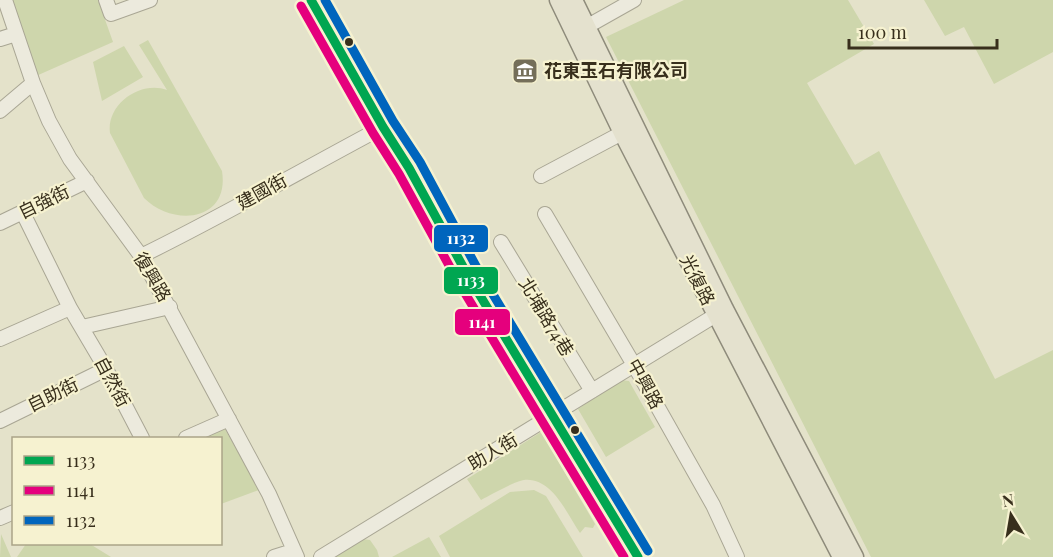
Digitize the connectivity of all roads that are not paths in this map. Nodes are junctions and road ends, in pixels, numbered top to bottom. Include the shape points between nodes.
1 (4, 0) edge
2 (150, 0) edge
3 (311, 0) edge
4 (558, 0) edge
5 (574, 0) edge
6 (634, 0) edge
7 (108, 7) edge
8 (581, 30) junction
9 (16, 34) junction
10 (0, 39) edge
11 (33, 83) junction
12 (0, 111) edge
13 (383, 127) junction
14 (622, 132) junction
15 (541, 176) dead end
16 (87, 181) junction
17 (23, 213) junction
18 (545, 214) dead end
19 (0, 223) edge
20 (501, 242) dead end
21 (141, 256) junction
22 (170, 307) junction
23 (70, 308) junction
24 (720, 312) junction
25 (82, 327) junction
26 (0, 339) edge
27 (634, 365) junction
28 (106, 369) junction
29 (592, 392) junction
30 (552, 415) junction
31 (229, 419) junction
32 (0, 421) edge
33 (141, 437) edge
34 (188, 437) edge
35 (295, 554) edge
36 (274, 557) edge
37 (321, 557) edge
38 (638, 557) edge
39 (737, 557) edge
40 (841, 557) edge
41 (855, 557) edge

1 - 9 street, 復興路
2 - 7 street
3 - 13 street
4 - 8 main road, 光復路
5 - 8 main road, 光復路
6 - 8 street
8 - 14 main road, 光復路
8 - 24 main road, 光復路
9 - 10 street
9 - 11 street, 復興路
11 - 12 street
11 - 16 street, 復興路 via 65,150
13 - 21 street, 建國街
13 - 30 street
14 - 15 street
14 - 24 main road, 光復路
16 - 17 street, 自強街
16 - 21 street, 復興路
17 - 19 street, 自強街
17 - 23 street, 自然街
18 - 27 street, 中興路
20 - 29 street, 北埔路74巷
21 - 22 street, 復興路
22 - 25 street
22 - 31 street, 復興路
23 - 25 street, 自然街
23 - 26 street
24 - 27 street, 助人街
24 - 40 main road, 光復路
24 - 41 main road, 光復路
25 - 28 street, 自然街
27 - 29 street, 助人街
27 - 39 street, 中興路
28 - 32 street, 自助街
28 - 33 street, 自然街
29 - 30 street, 助人街
30 - 37 street, 助人街
30 - 38 street
31 - 34 street
31 - 35 street, 復興路
35 - 36 street

